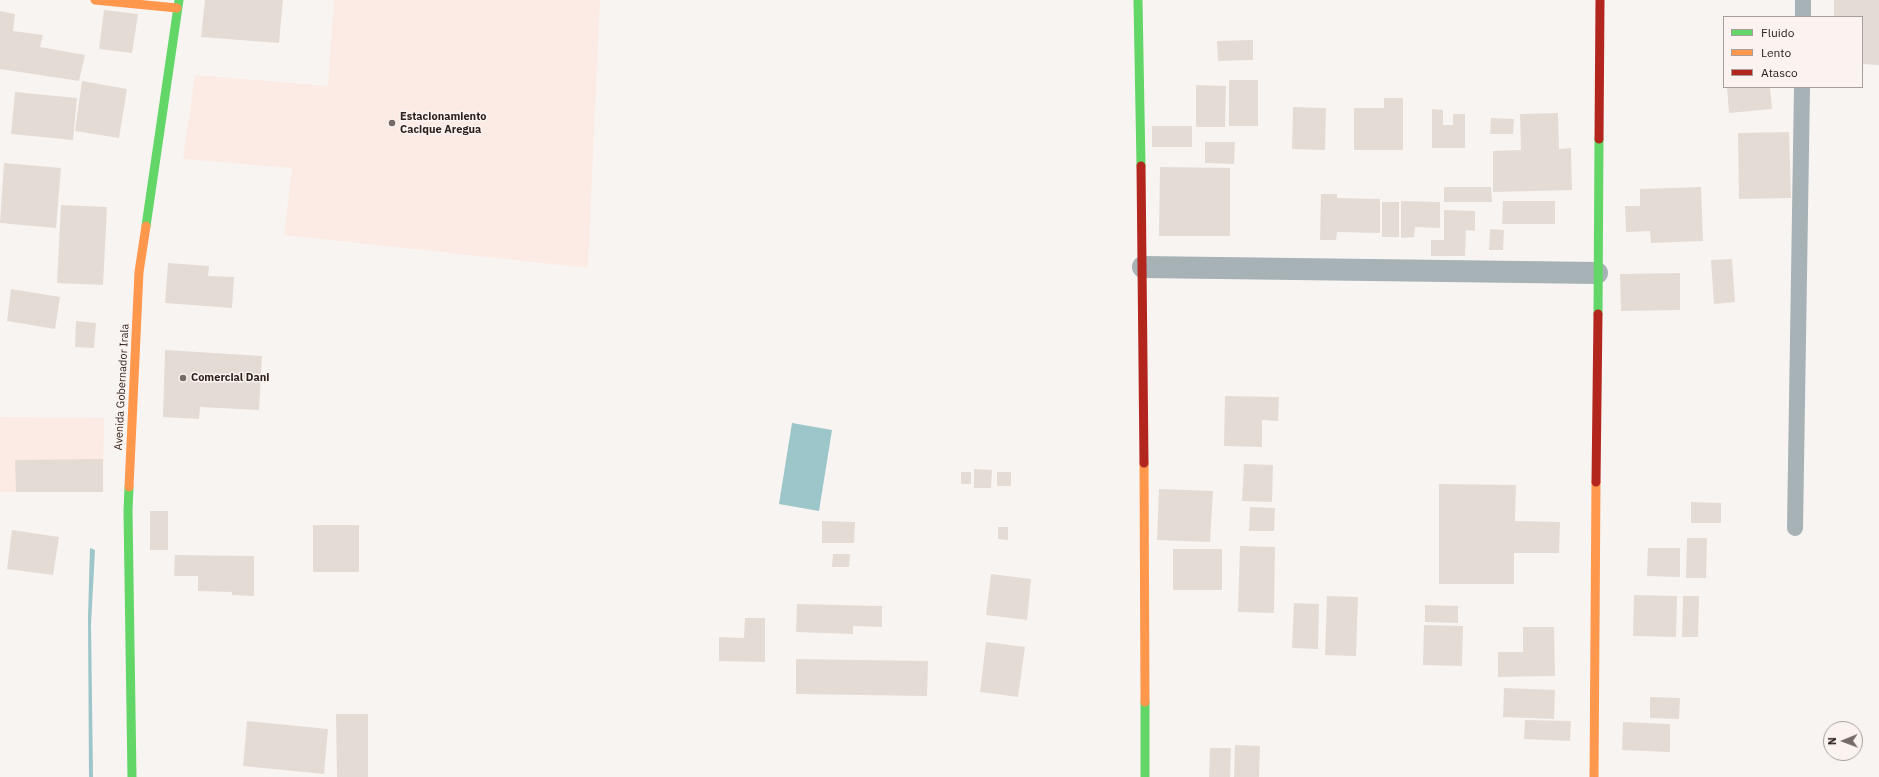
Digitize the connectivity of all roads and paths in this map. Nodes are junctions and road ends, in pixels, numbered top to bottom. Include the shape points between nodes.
1 (95, 0) edge
2 (1138, 0) edge
3 (1600, 0) edge
4 (1803, 0) edge
5 (178, 4) edge
6 (1803, 16) edge
7 (1802, 88) edge
8 (1143, 267) junction
9 (1597, 273) junction
10 (1795, 528) dead end
11 (132, 777) edge
12 (1145, 777) edge
13 (1594, 777) edge

1 - 5 street
2 - 8 street
3 - 9 street
4 - 6 lane
5 - 11 street, Avenida Gobernador Irala via 139,272 128,511
7 - 10 lane
8 - 9 street
8 - 12 street
9 - 13 street

